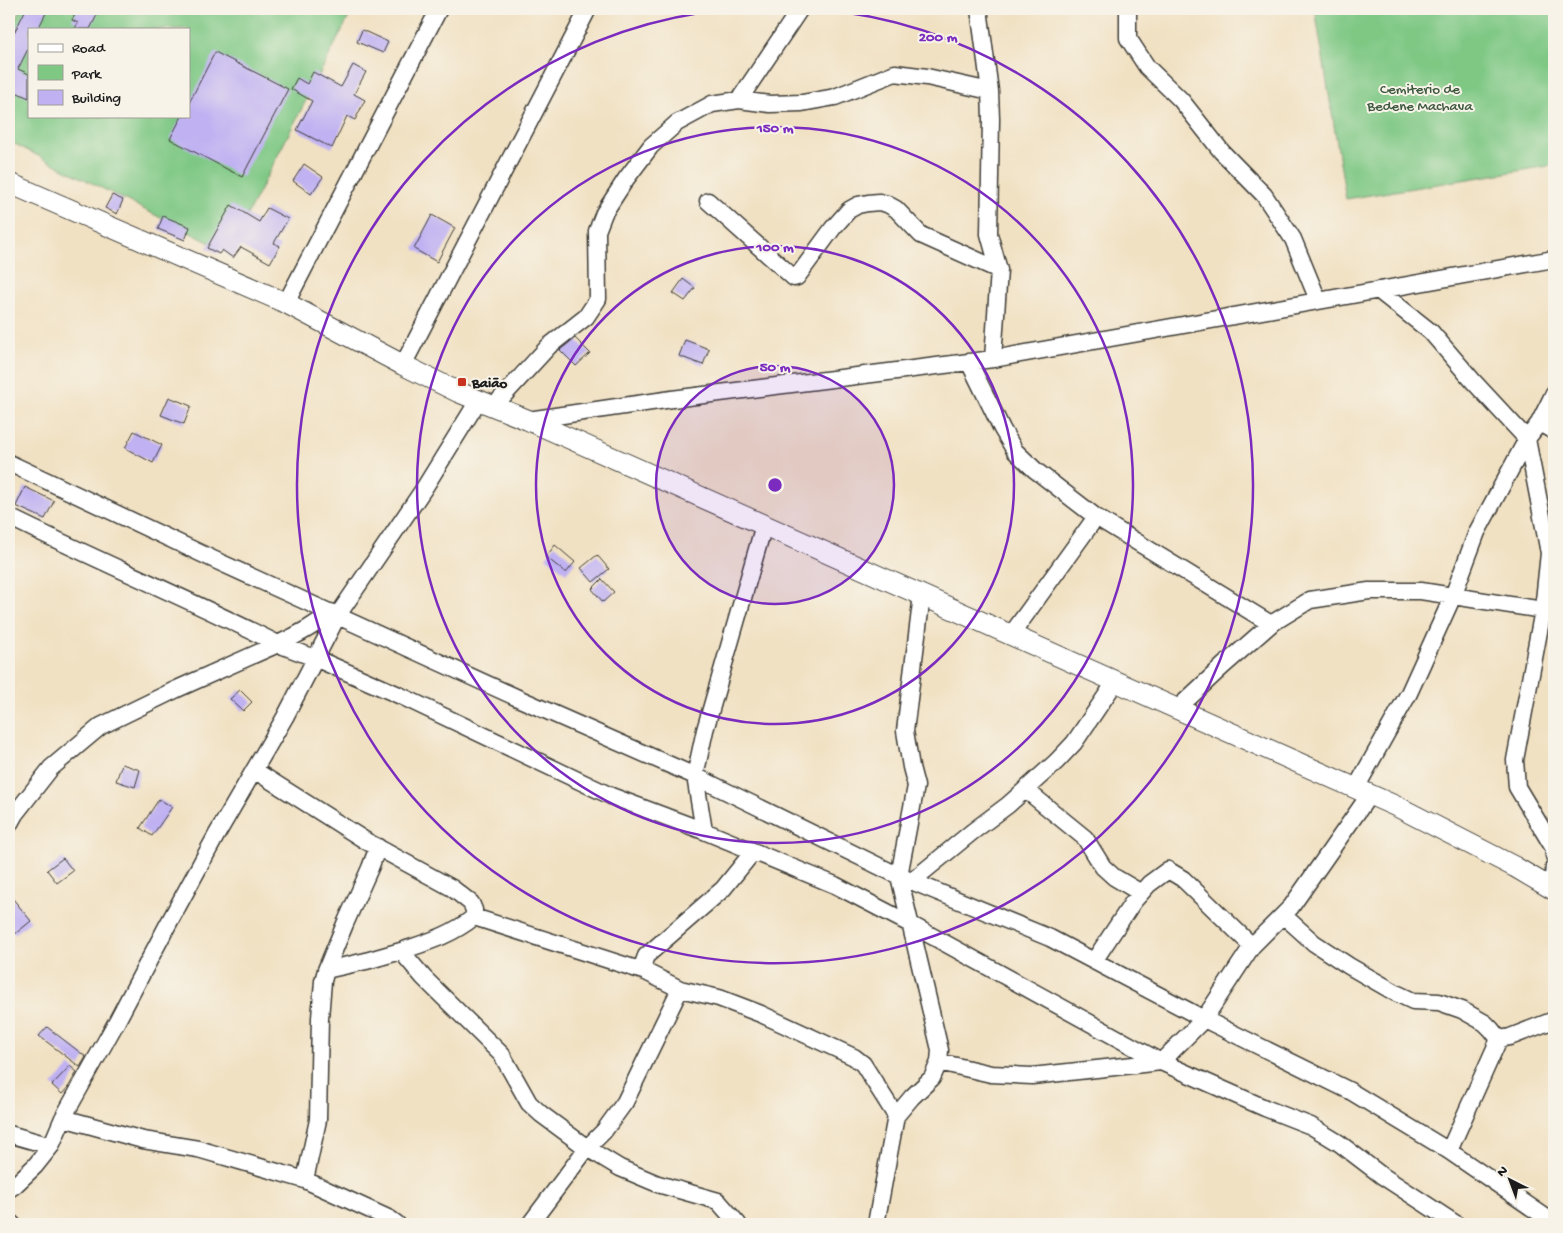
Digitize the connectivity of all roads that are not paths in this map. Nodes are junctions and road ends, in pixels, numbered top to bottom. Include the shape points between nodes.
1 (439, 9) edge
2 (588, 9) edge
3 (800, 9) edge
4 (979, 9) edge
5 (1128, 9) edge
6 (990, 90) junction
7 (739, 100) junction
8 (9, 183) edge
9 (708, 202) dead end
10 (1554, 260) edge
11 (999, 270) junction
12 (1378, 290) junction
13 (1318, 300) junction
14 (286, 303) junction
15 (993, 359) junction
16 (969, 362) junction
17 (404, 365) junction
18 (1554, 393) edge
19 (486, 404) junction
20 (528, 420) junction
21 (1539, 424) junction
22 (1554, 431) edge
23 (1527, 439) junction
24 (9, 463) edge
25 (9, 517) edge
26 (1096, 517) junction
27 (764, 524) junction
28 (922, 595) junction
29 (1453, 596) junction
30 (1549, 609) edge
31 (335, 614) junction
32 (1271, 624) junction
33 (1011, 635) junction
34 (278, 644) junction
35 (316, 659) junction
36 (1116, 681) junction
37 (1177, 709) junction
38 (254, 770) junction
39 (695, 776) junction
40 (1026, 790) junction
41 (1363, 791) junction
42 (9, 825) edge
43 (704, 831) junction
44 (378, 847) junction
45 (753, 852) junction
46 (1554, 856) edge
47 (1554, 866) edge
48 (905, 879) junction
49 (1553, 890) edge
50 (1141, 893) junction
51 (1283, 915) junction
52 (474, 917) junction
53 (910, 924) junction
54 (1252, 946) junction
55 (401, 951) junction
56 (1094, 961) junction
57 (326, 970) junction
58 (646, 972) junction
59 (680, 988) junction
60 (1204, 1019) junction
61 (1554, 1020) edge
62 (1500, 1039) junction
63 (939, 1062) junction
64 (1161, 1062) junction
65 (896, 1116) junction
66 (63, 1118) junction
67 (9, 1134) edge
68 (51, 1146) junction
69 (587, 1148) junction
70 (1449, 1151) junction
71 (305, 1180) junction
72 (9, 1189) edge
73 (9, 1222) edge
74 (1554, 1223) edge
75 (12, 1224) edge
76 (397, 1224) edge
77 (530, 1224) edge
78 (738, 1224) edge
79 (876, 1224) edge
80 (1456, 1224) edge

1 - 14 street
2 - 17 street
3 - 7 street
4 - 6 street
5 - 13 street via 1128,38 1147,67 1181,100 1222,152 1264,195 1293,239
6 - 7 street via 895,73 835,97 802,103 770,104
6 - 11 street via 989,234
7 - 19 street via 712,104 677,123 651,146 604,213 597,231 598,300 586,318 549,346
8 - 14 main road
9 - 11 street via 794,278 849,210 858,205 879,202 896,209 921,235
10 - 12 street
11 - 15 street
12 - 13 street
12 - 23 street via 1431,332
13 - 15 street
14 - 17 main road
15 - 16 street
16 - 20 street
16 - 26 street via 1015,451
17 - 19 main road
18 - 21 street
19 - 20 main road
19 - 31 street
20 - 27 main road
21 - 22 street
21 - 23 street
23 - 29 street via 1477,532
23 - 30 street via 1549,554
24 - 31 street
25 - 34 street
26 - 32 street
26 - 33 street
27 - 28 main road
27 - 39 street via 705,730
28 - 33 main road
28 - 48 street via 905,731 916,786
29 - 30 street
29 - 32 street via 1421,591 1369,591 1310,600
29 - 41 street
30 - 46 street via 1515,760 1517,788 1553,847
31 - 34 street
31 - 35 street
31 - 39 street
32 - 37 street
33 - 36 main road
34 - 35 street
34 - 42 street via 176,688 101,726 51,768
35 - 38 street
35 - 43 street via 611,796
36 - 37 main road
36 - 40 street via 1074,743
37 - 41 main road
38 - 44 street
38 - 66 street
39 - 43 street
39 - 48 street
40 - 48 street
40 - 50 street via 1085,838 1103,867 1114,877
41 - 49 main road
41 - 51 street
43 - 45 street
44 - 52 street via 458,892 471,903
44 - 57 street
45 - 53 street via 835,886
45 - 58 street via 723,889 646,956 643,964
47 - 49 street
48 - 53 street
48 - 56 street via 1050,938
50 - 54 street via 1168,870 1183,878
50 - 56 street
51 - 54 street
51 - 62 street via 1314,943 1396,994 1413,1001 1439,1002 1462,1010 1485,1023
52 - 55 street via 442,938
52 - 58 street
53 - 63 street via 940,1050
53 - 64 street
54 - 60 street
55 - 57 street
55 - 69 street via 502,1055 529,1104
56 - 60 street
57 - 71 street via 320,1018 318,1120
58 - 59 street
59 - 65 street via 720,998 854,1057 863,1064
59 - 69 street via 625,1102
60 - 64 street
60 - 70 street via 1350,1091
61 - 62 street
62 - 70 street
63 - 64 street via 991,1074 1032,1076
63 - 65 street via 932,1078
64 - 80 street via 1311,1126
65 - 79 street
66 - 68 street
66 - 71 street via 143,1140 198,1149
67 - 68 street
68 - 72 street via 35,1166
69 - 77 street
69 - 78 street via 620,1168 658,1184 718,1201
70 - 74 street
71 - 76 street
73 - 75 street

